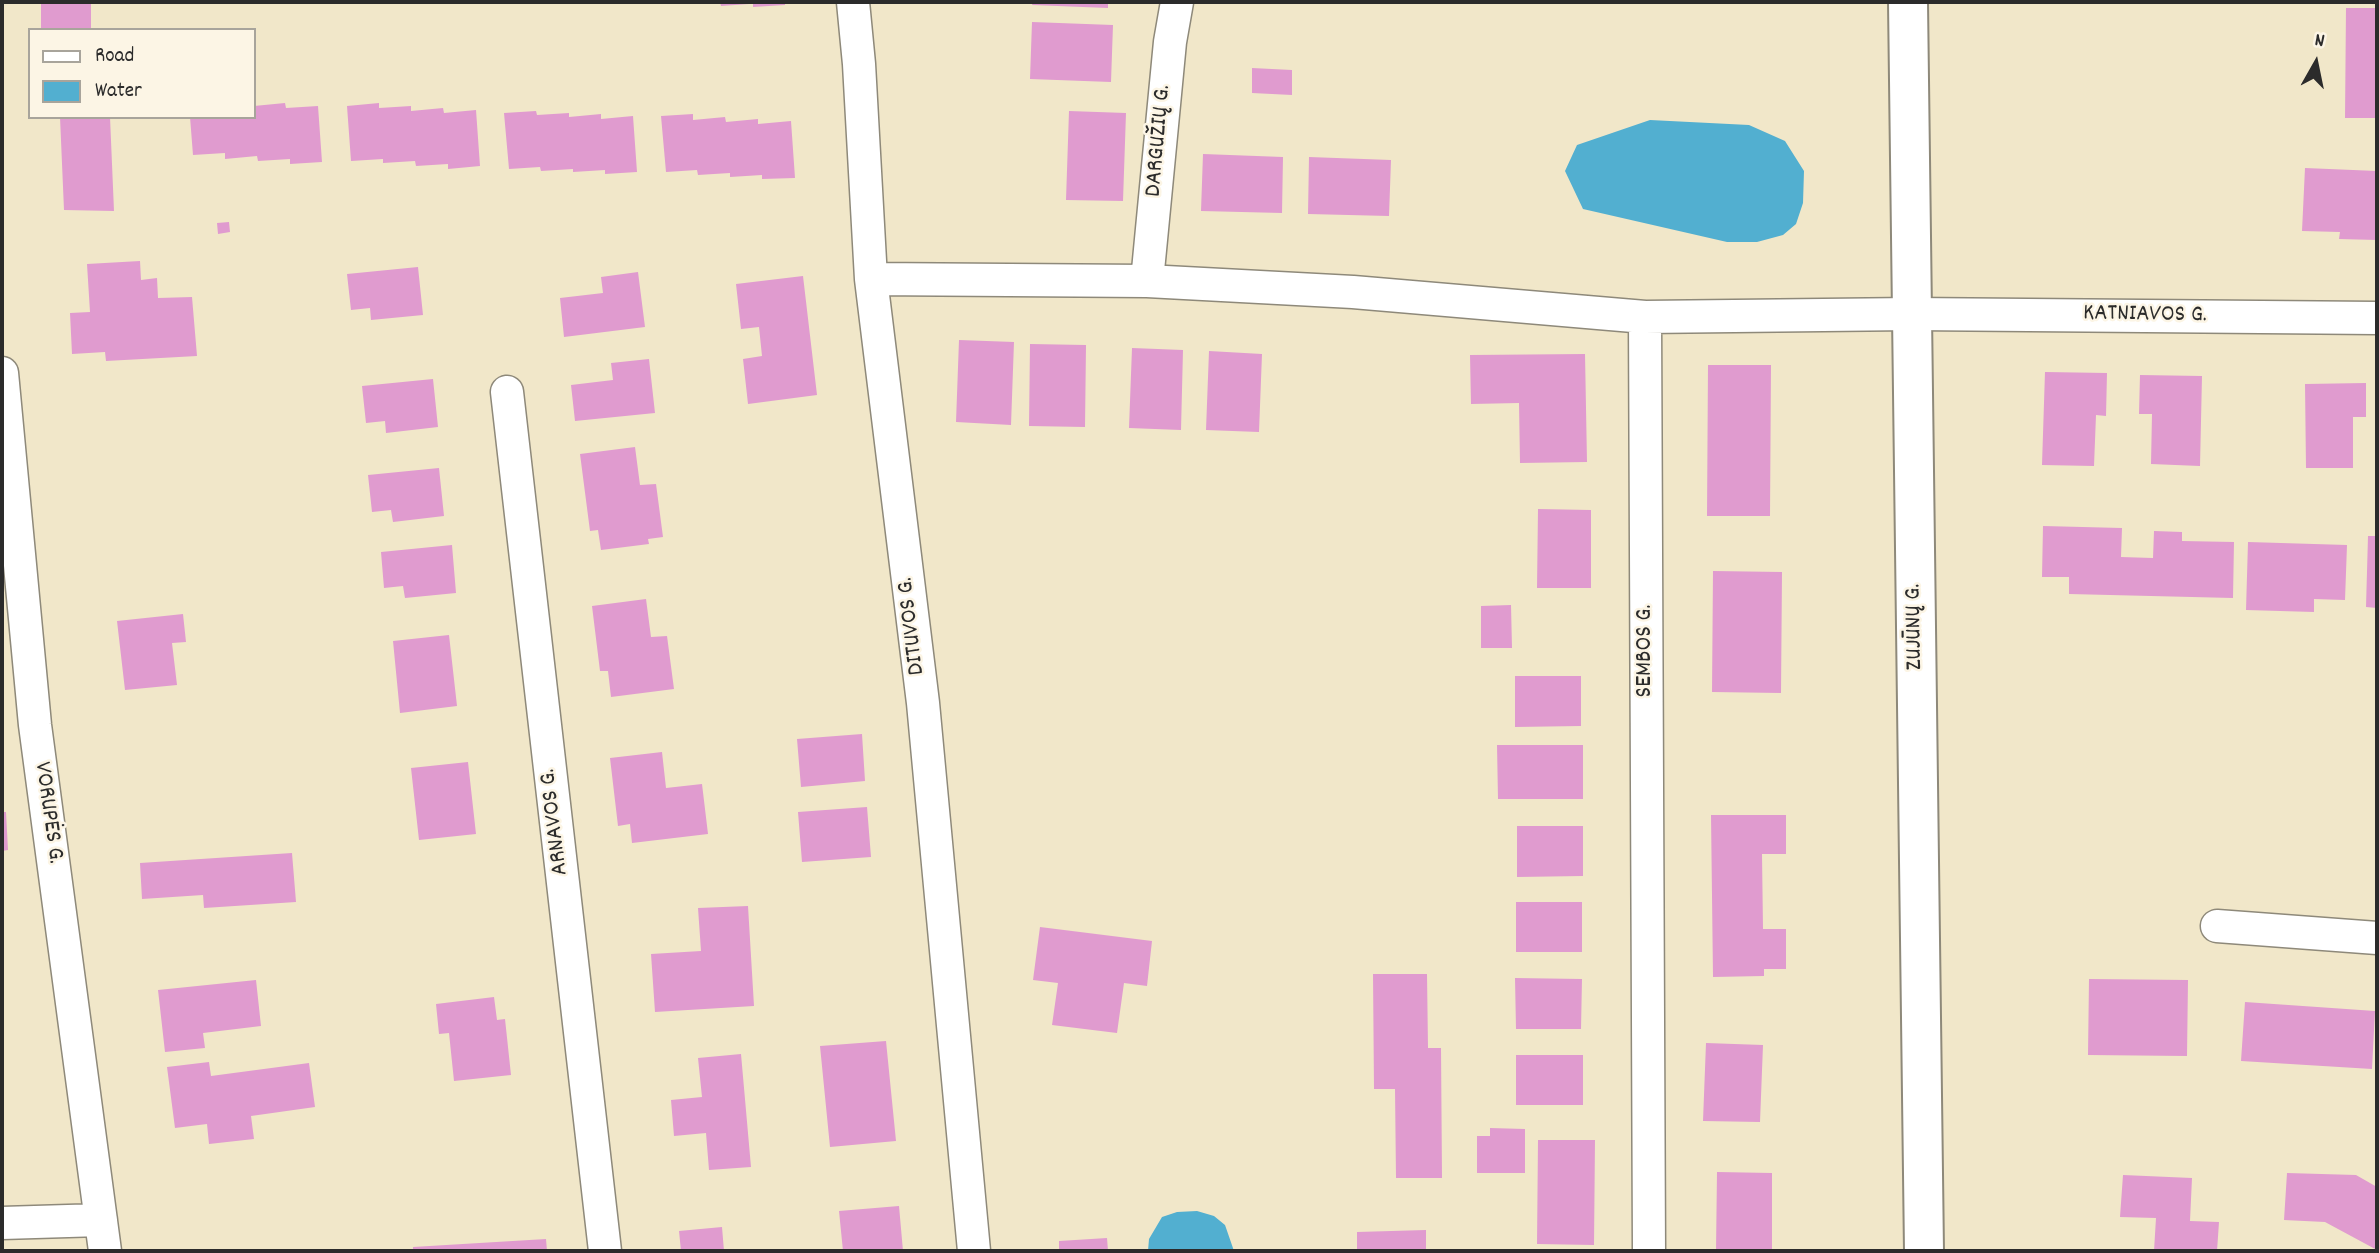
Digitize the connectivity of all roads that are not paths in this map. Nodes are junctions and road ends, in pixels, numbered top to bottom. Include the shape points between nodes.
1 (853, 2) edge
2 (1177, 2) edge
3 (1908, 2) edge
4 (871, 279) junction
5 (1147, 281) junction
6 (1912, 314) junction
7 (1645, 317) junction
8 (2377, 318) edge
9 (2, 373) edge
10 (506, 392) dead end
11 (2217, 926) dead end
12 (2377, 938) edge
13 (102, 1220) junction
14 (2, 1223) edge
15 (105, 1251) edge
16 (605, 1251) edge
17 (974, 1251) edge
18 (1649, 1251) edge
19 (1924, 1251) edge

1 - 4 street, DITUVOS G.
2 - 5 street, DARGUŽIŲ G.
3 - 6 main road, ZUJŪNŲ G.
4 - 5 street
4 - 17 street, DITUVOS G. via 923,703
5 - 7 street via 1353,292
6 - 7 street
6 - 8 street, KATNIAVOS G.
6 - 19 main road, ZUJŪNŲ G.
7 - 18 street, SEMBOS G.
9 - 13 street, VORUPĖS G. via 35,725
10 - 16 street, ARNAVOS G.
11 - 12 street
13 - 14 street
13 - 15 street, VORUPĖS G.

